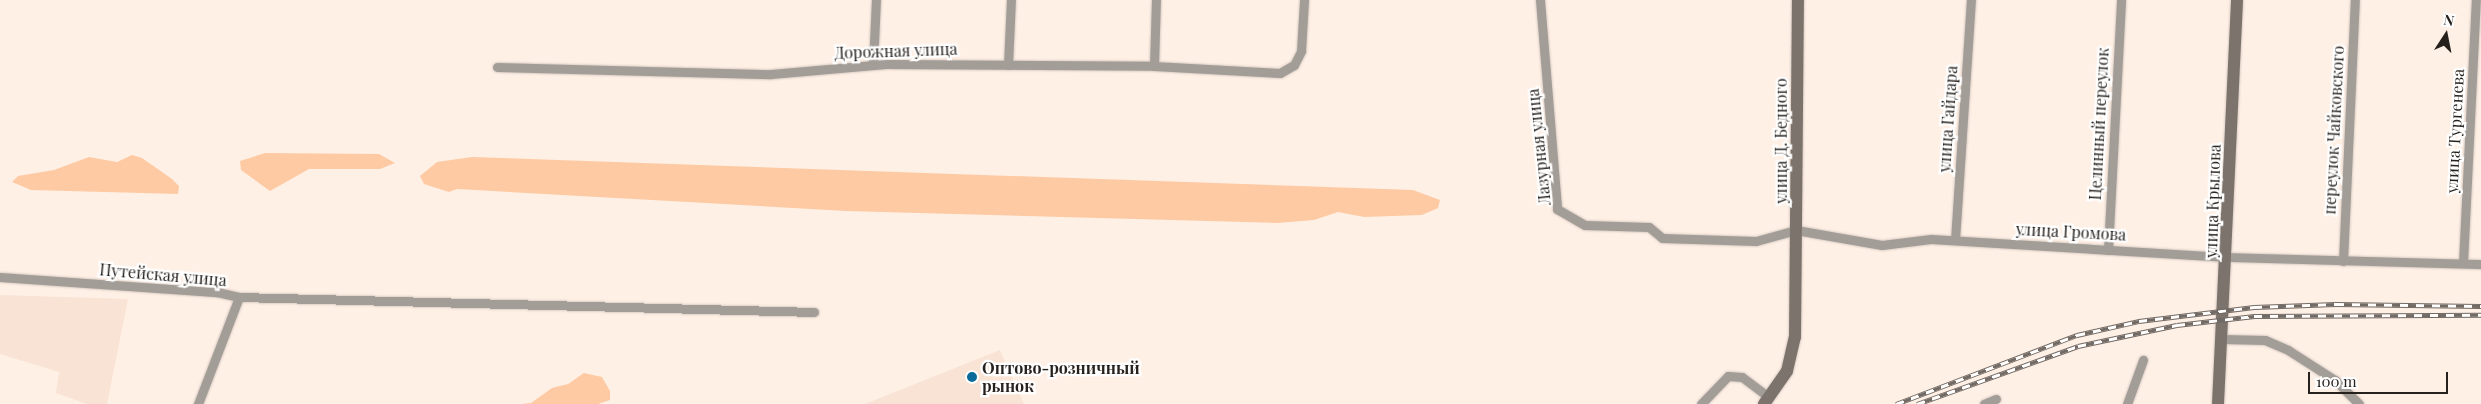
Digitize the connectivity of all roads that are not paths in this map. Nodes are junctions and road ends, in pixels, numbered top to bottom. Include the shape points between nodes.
1 (876, 0) edge
2 (1011, 0) edge
3 (1156, 0) edge
4 (1304, 0) edge
5 (1540, 0) edge
6 (1798, 0) edge
7 (1971, 0) edge
8 (2121, 0) edge
9 (2237, 0) edge
10 (2354, 0) edge
11 (2476, 0) edge
12 (874, 65) junction
13 (1008, 65) junction
14 (1154, 66) junction
15 (497, 67) dead end
16 (1796, 230) junction
17 (1662, 238) joint
18 (1955, 240) junction
19 (2108, 250) junction
20 (2227, 257) junction
21 (2343, 261) junction
22 (2463, 264) junction
23 (2481, 264) edge
24 (0, 278) edge
25 (239, 297) junction
26 (814, 312) dead end
27 (2222, 339) junction
28 (2143, 360) dead end
29 (1996, 399) dead end
30 (1767, 401) edge
31 (198, 404) edge
32 (1701, 404) edge
33 (1984, 404) edge
34 (2127, 404) edge
35 (2218, 404) edge
36 (2360, 404) edge

1 - 12 street
2 - 13 street
3 - 14 street
4 - 14 street, Дорожная улица via 1301,51 1294,65 1280,73
5 - 17 street, Лазурная улица via 1558,209 1585,225 1649,227
6 - 16 street, улица Д. Бедного
7 - 18 street, улица Гайдара
8 - 19 street, Целинный переулок
9 - 20 street, улица Крылова
10 - 21 street, переулок Чайковского
11 - 22 street, улица Тургенева
12 - 13 street, Дорожная улица
12 - 15 street, Дорожная улица via 771,74
13 - 14 street, Дорожная улица
16 - 17 street, улица Громова via 1756,241
16 - 18 street, улица Громова via 1882,245 1931,239
16 - 30 street, улица Д. Бедного via 1792,357
18 - 19 street, улица Громова
19 - 20 street, улица Громова
20 - 21 street, улица Громова
20 - 27 street, улица Крылова
21 - 22 street, улица Громова
22 - 23 street, улица Громова
24 - 25 street, Путейская улица via 216,292
25 - 26 street
25 - 31 street, Путейская улица
27 - 35 street, улица Крылова
27 - 36 street via 2265,340 2288,350 2335,380
28 - 34 street
29 - 33 street
30 - 32 street via 1742,377 1728,376

